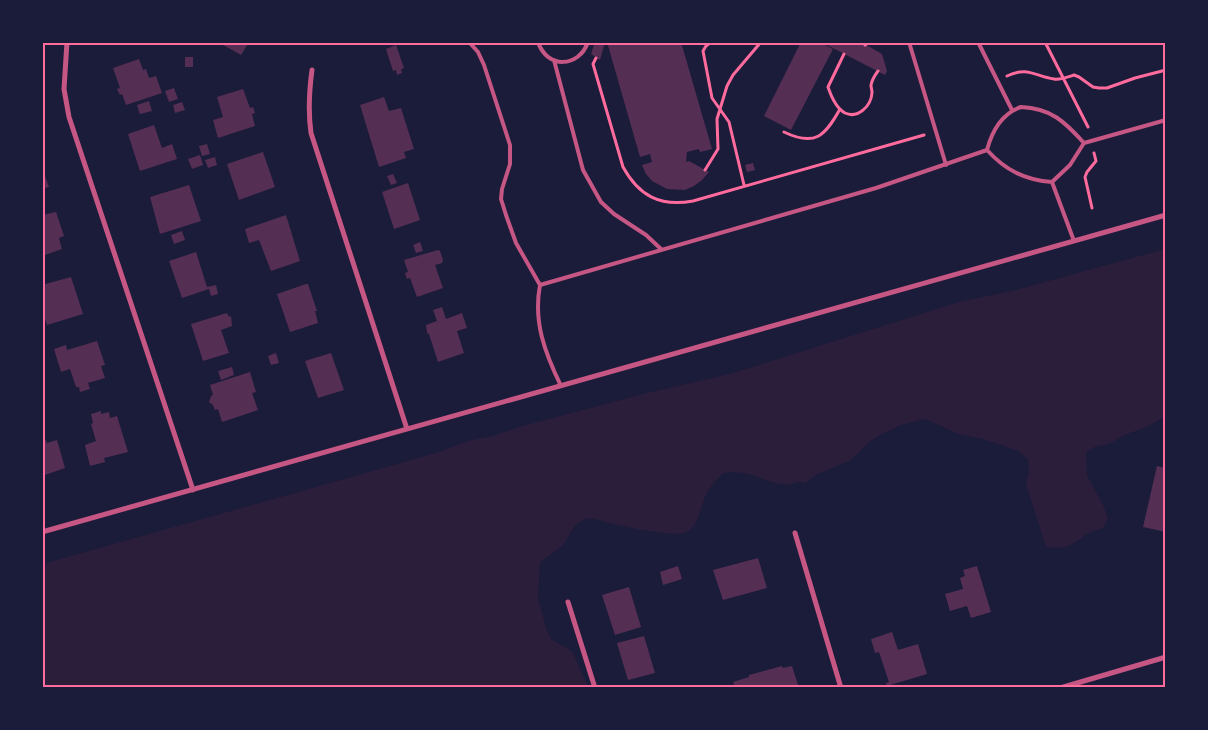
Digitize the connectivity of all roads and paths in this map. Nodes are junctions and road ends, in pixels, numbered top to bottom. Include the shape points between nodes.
1 (67, 42) edge
2 (469, 42) edge
3 (538, 42) edge
4 (588, 42) edge
5 (711, 42) edge
6 (761, 42) edge
7 (909, 42) edge
8 (978, 42) edge
9 (1045, 42) edge
10 (844, 54) dead end
11 (596, 58) dead end
12 (554, 60) junction
13 (312, 70) dead end
14 (1166, 70) edge
15 (878, 71) dead end
16 (1063, 78) junction
17 (997, 81) junction
18 (720, 108) junction
19 (840, 109) junction
20 (1012, 110) junction
21 (1166, 120) edge
22 (1089, 130) dead end
23 (784, 132) dead end
24 (936, 132) junction
25 (1084, 143) junction
26 (987, 150) junction
27 (1094, 152) dead end
28 (946, 165) junction
29 (705, 170) dead end
30 (1052, 182) junction
31 (744, 185) junction
32 (1092, 208) dead end
33 (1166, 215) edge
34 (1074, 241) junction
35 (661, 248) junction
36 (540, 285) junction
37 (561, 386) junction
38 (407, 429) junction
39 (193, 490) junction
40 (42, 532) edge
41 (795, 533) dead end
42 (568, 602) dead end
43 (1166, 657) edge
44 (596, 688) edge
45 (841, 688) edge
46 (1060, 688) edge

1 - 39 street via 64,89 69,117
2 - 36 lane via 484,65 510,145 510,164 501,198 516,243
3 - 12 lane via 546,56
4 - 12 lane via 586,50 572,61
5 - 18 path via 703,50 712,98
6 - 18 path via 733,75
7 - 24 lane
8 - 17 lane
9 - 16 path
10 - 19 path via 828,87
11 - 31 path via 593,64 623,167 639,189 661,201 682,203
12 - 35 lane via 583,170 591,187 614,214
13 - 38 street via 309,92 311,133
14 - 16 path via 1107,88 1092,86 1074,75
15 - 19 path via 864,110 854,115
16 - 17 path via 1052,79 1022,71
16 - 22 path
17 - 20 lane
18 - 29 path via 718,149
18 - 31 path via 729,122
19 - 23 path via 826,132 817,137 805,139
20 - 25 lane via 1021,107 1045,111 1068,125
20 - 26 lane via 996,127
21 - 25 lane
24 - 28 lane
24 - 31 path
25 - 30 lane via 1070,165
26 - 28 lane
26 - 30 lane via 1008,169 1022,176
27 - 32 path via 1096,161 1085,177
28 - 35 lane via 770,219
30 - 34 lane
33 - 34 street
34 - 37 street
35 - 36 lane
36 - 37 lane via 539,330
37 - 38 street
38 - 39 street
39 - 40 street
41 - 45 street
42 - 44 street
43 - 46 street

